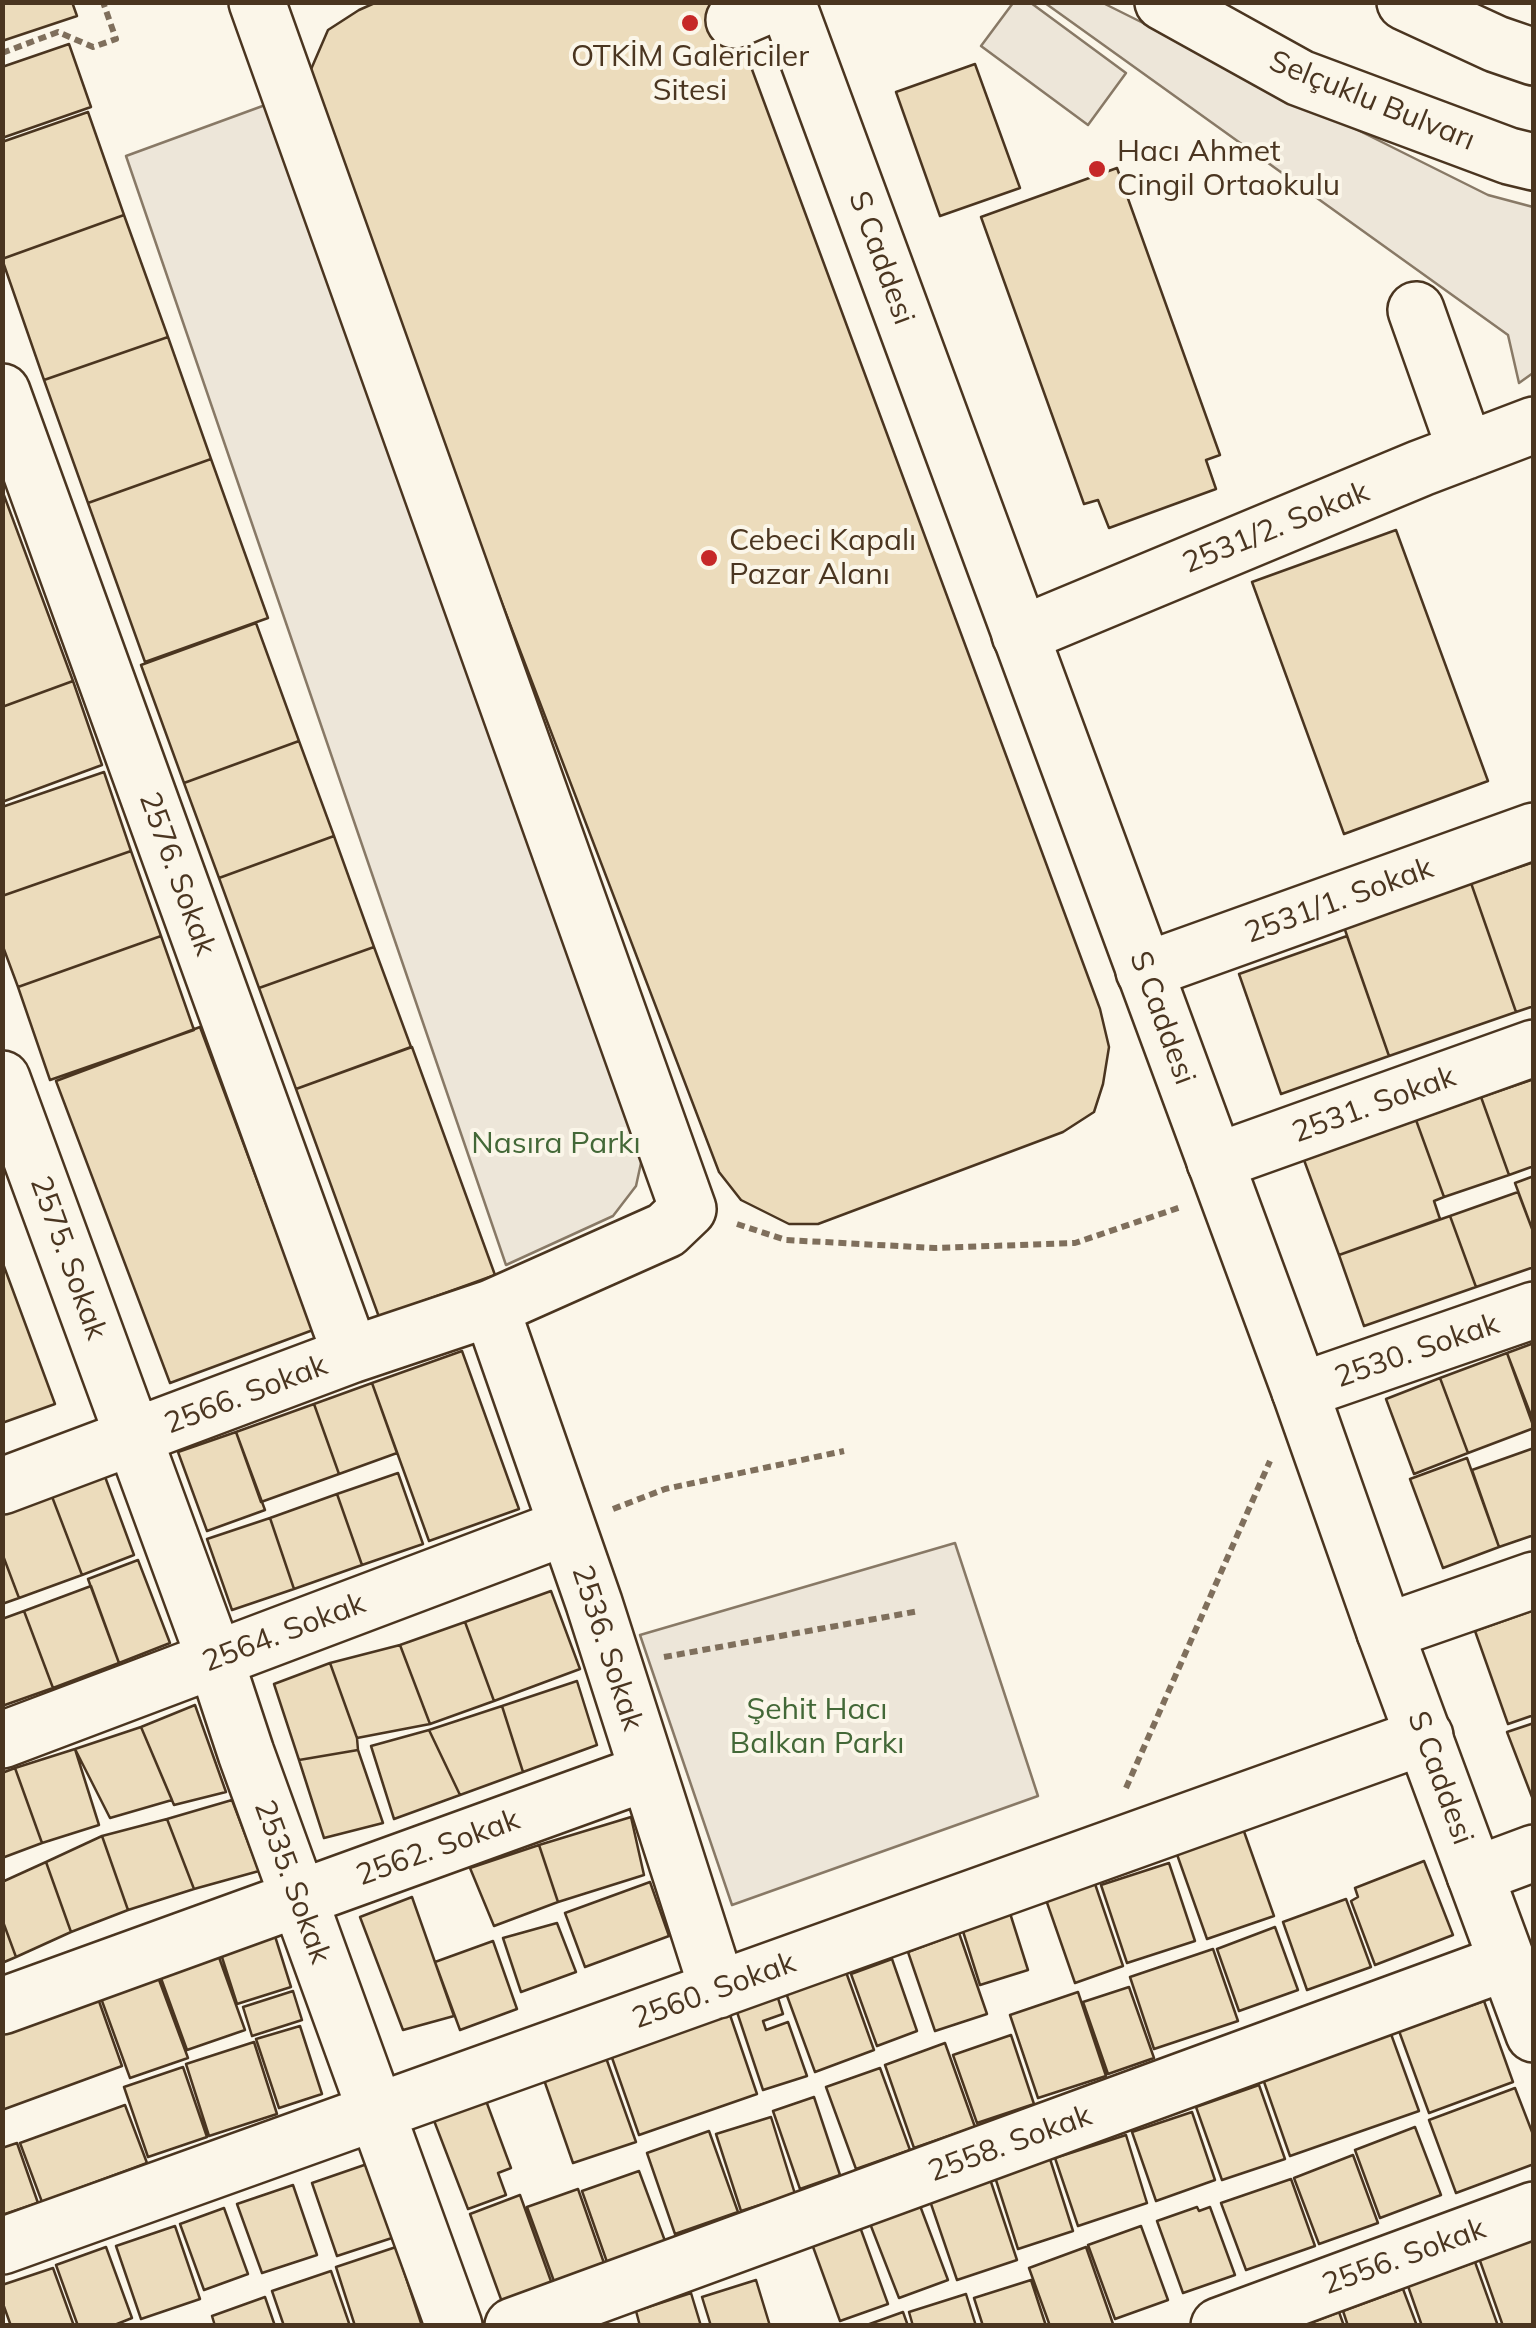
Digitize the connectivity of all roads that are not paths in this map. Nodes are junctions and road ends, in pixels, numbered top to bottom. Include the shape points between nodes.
1 (257, 2) edge
2 (786, 2) edge
3 (1162, 2) edge
4 (1405, 2) edge
5 (1534, 57) edge
6 (1534, 162) edge
7 (1416, 310) dead end
8 (2, 392) edge
9 (1534, 425) edge
10 (1466, 452) junction
11 (1020, 635) junction
12 (1534, 831) edge
13 (1144, 971) junction
14 (1534, 1048) edge
15 (2, 1079) edge
16 (1221, 1177) junction
17 (491, 1308) junction
18 (1534, 1310) edge
19 (352, 1355) junction
20 (1300, 1391) junction
21 (133, 1437) junction
22 (2, 1486) edge
23 (566, 1527) junction
24 (1534, 1580) edge
25 (1385, 1632) junction
26 (215, 1659) junction
27 (1425, 1736) junction
28 (2, 1740) edge
29 (648, 1772) junction
30 (1534, 1853) edge
31 (1475, 1875) junction
32 (299, 1899) junction
33 (1507, 1962) junction
34 (718, 1990) junction
35 (2, 2006) edge
36 (1534, 2034) edge
37 (376, 2112) junction
38 (1534, 2210) edge
39 (2, 2246) edge
40 (454, 2326) edge
41 (513, 2326) edge
42 (1218, 2326) edge

1 - 17 street, 2566. Sokak via 688,1209 666,1230
2 - 11 street, S Caddesi
3 - 6 street, Selçuklu Bulvarı via 1300,78
4 - 5 street
7 - 10 street
8 - 19 street, 2576. Sokak
9 - 10 street, 2531/2. Sokak
10 - 11 street, 2531/2. Sokak
11 - 13 street, S Caddesi
12 - 13 street, 2531/1. Sokak
13 - 16 street, S Caddesi
14 - 16 street, 2531. Sokak
15 - 21 street, 2575. Sokak
16 - 20 street, S Caddesi
17 - 19 street, 2566. Sokak
17 - 23 street, 2536. Sokak
18 - 20 street, 2530. Sokak
19 - 21 street, 2566. Sokak
20 - 25 street, S Caddesi
21 - 22 street, 2566. Sokak
21 - 26 street, 2535. Sokak
23 - 26 street, 2564. Sokak
23 - 29 street, 2536. Sokak
24 - 25 street
25 - 27 street, S Caddesi
26 - 28 street, 2564. Sokak
26 - 32 street, 2535. Sokak
27 - 31 street, S Caddesi
27 - 34 street, 2560. Sokak
29 - 32 street, 2562. Sokak
29 - 34 street, 2536. Sokak
30 - 31 street
31 - 33 street, S Caddesi
32 - 35 street, 2562. Sokak
32 - 37 street, 2535. Sokak
33 - 36 street, S Caddesi
33 - 41 street, 2558. Sokak
34 - 37 street, 2560. Sokak
37 - 39 street, 2560. Sokak
37 - 40 street, 2535. Sokak
38 - 42 street, 2556. Sokak

